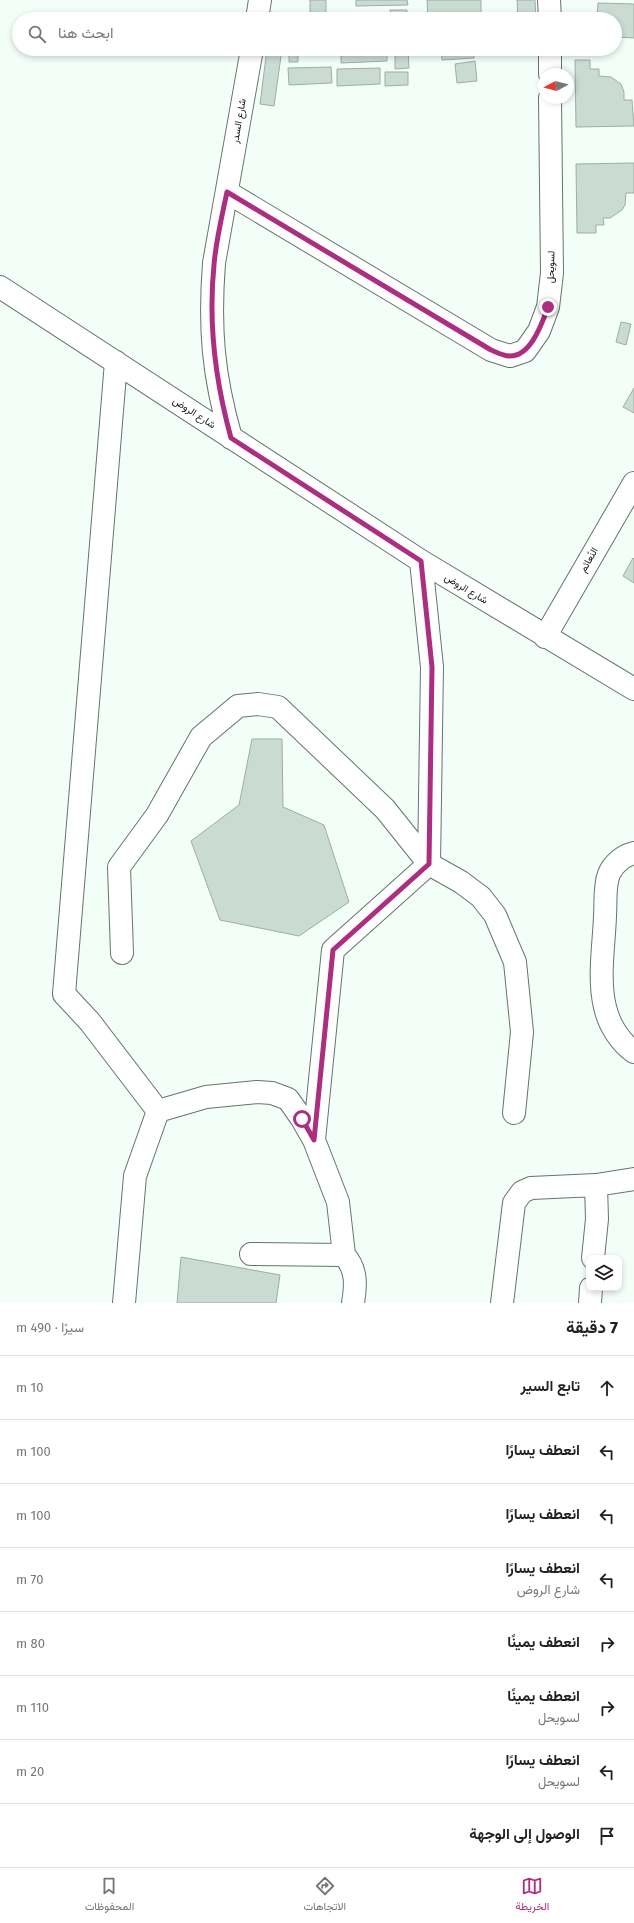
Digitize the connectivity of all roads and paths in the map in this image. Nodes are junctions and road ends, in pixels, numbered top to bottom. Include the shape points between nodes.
1 (260, 0) edge
2 (550, 0) edge
3 (258, 12) edge
4 (550, 12) edge
5 (251, 56) edge
6 (550, 56) edge
7 (550, 68) edge
8 (550, 104) edge
9 (227, 192) junction
10 (0, 287) edge
11 (116, 362) junction
12 (231, 438) junction
13 (634, 483) edge
14 (421, 561) junction
15 (545, 637) junction
16 (634, 690) edge
17 (634, 853) edge
18 (429, 864) junction
19 (122, 953) dead end
20 (634, 1052) edge
21 (158, 1110) junction
22 (514, 1113) dead end
23 (314, 1140) junction
24 (634, 1180) edge
25 (596, 1184) junction
26 (251, 1254) dead end
27 (344, 1255) junction
28 (593, 1255) edge
29 (591, 1291) edge
30 (124, 1303) edge
31 (354, 1303) edge
32 (502, 1303) edge
33 (590, 1303) edge

1 - 3 street
2 - 4 street
5 - 9 street, شارع السدر
6 - 7 street
8 - 9 street, لسويحل via 552,273 548,307 539,331 525,351 510,356 491,350
9 - 12 street, شارع السدر via 214,263 212,334 215,369
10 - 11 street, شارع الروض
11 - 12 street, شارع الروض
11 - 21 street via 64,994 90,1022
12 - 14 street, شارع الروض
13 - 15 street, النًعائم
14 - 15 street, شارع الروض
14 - 18 street via 432,667
15 - 16 street, شارع الروض
17 - 20 street via 619,860 609,873 602,984 605,1008 613,1029 625,1046
18 - 19 street via 385,809 278,707 258,704 238,706 201,737 157,815 119,867
18 - 22 street via 481,897 495,915 515,962 522,1032
18 - 23 street via 333,950
21 - 23 street via 206,1097 272,1093 288,1099
21 - 30 street via 135,1176
23 - 27 street via 338,1202
24 - 25 street
25 - 28 street via 597,1219
25 - 32 street via 531,1188 522,1192 514,1203
26 - 27 street
27 - 31 street via 352,1264 356,1284
29 - 33 street

